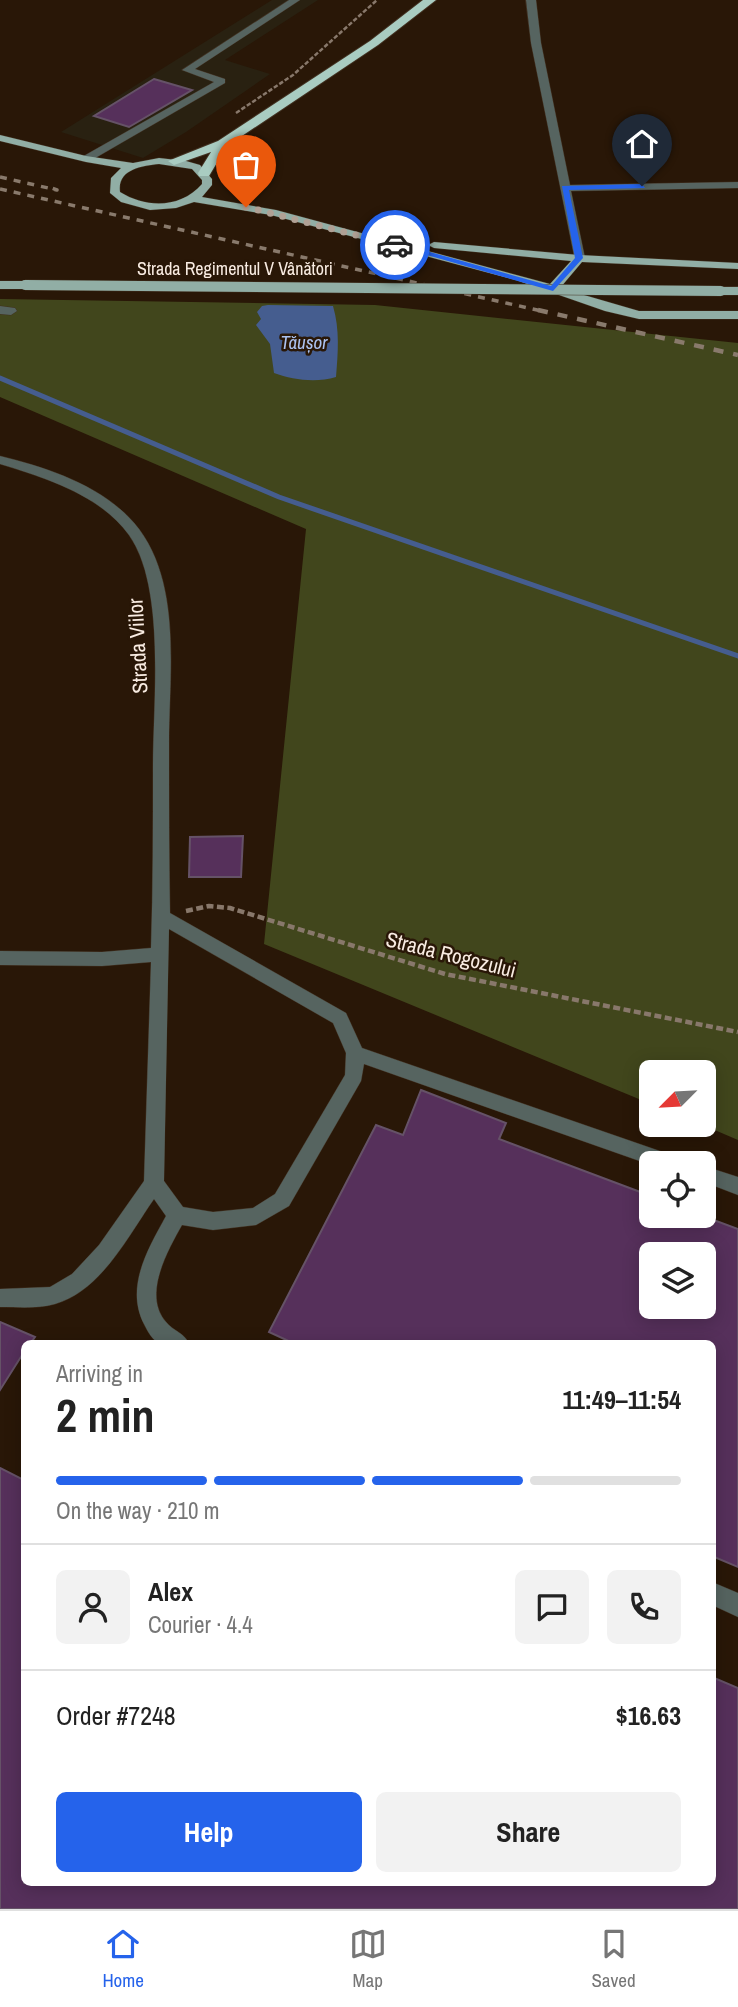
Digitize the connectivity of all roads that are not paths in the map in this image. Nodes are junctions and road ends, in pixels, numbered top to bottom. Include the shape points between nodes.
1 (295, 0) edge
2 (430, 0) edge
3 (531, 0) edge
4 (0, 138) edge
5 (222, 144) junction
6 (55, 153) junction
7 (86, 159) junction
8 (174, 161) junction
9 (132, 166) junction
10 (115, 178) junction
11 (205, 179) junction
12 (738, 185) edge
13 (565, 188) junction
14 (194, 199) junction
15 (272, 212) junction
16 (340, 230) junction
17 (579, 258) junction
18 (738, 266) edge
19 (0, 285) edge
20 (553, 288) junction
21 (738, 291) edge
22 (738, 315) edge
23 (0, 460) edge
24 (161, 916) junction
25 (160, 954) junction
26 (0, 958) edge
27 (355, 1053) junction
28 (639, 1152) edge
29 (716, 1178) edge
30 (154, 1183) junction
31 (738, 1186) edge
32 (177, 1215) junction
33 (0, 1298) edge
34 (173, 1340) edge
35 (716, 1595) edge
36 (738, 1605) edge

1 - 7 street via 187,70 222,81
2 - 5 highway
3 - 13 street
4 - 6 main road
5 - 8 highway
5 - 11 highway
6 - 7 main road
6 - 10 main road
7 - 9 main road
8 - 9 main road
8 - 11 main road via 186,163
9 - 10 main road
10 - 14 main road via 115,193 135,204 166,206
11 - 14 main road
11 - 15 main road
12 - 13 street
13 - 17 street
14 - 15 main road
15 - 16 main road
16 - 17 main road via 451,248
16 - 20 main road
17 - 18 main road
17 - 20 main road
19 - 21 main road, Strada Regimentul V Vânători, bridge
20 - 22 main road via 639,315
23 - 24 street, Strada Viilor via 41,471 103,503 125,522 145,550 157,591 161,629
24 - 25 street, Strada Viilor
24 - 27 street via 340,1018
25 - 26 street via 102,959
25 - 30 street, Strada Viilor
27 - 28 street
27 - 32 street via 355,1076 282,1200 256,1216 213,1221
29 - 31 street
30 - 32 street
30 - 33 street via 79,1282 52,1296
32 - 34 street via 153,1259 145,1302 158,1329
35 - 36 street

